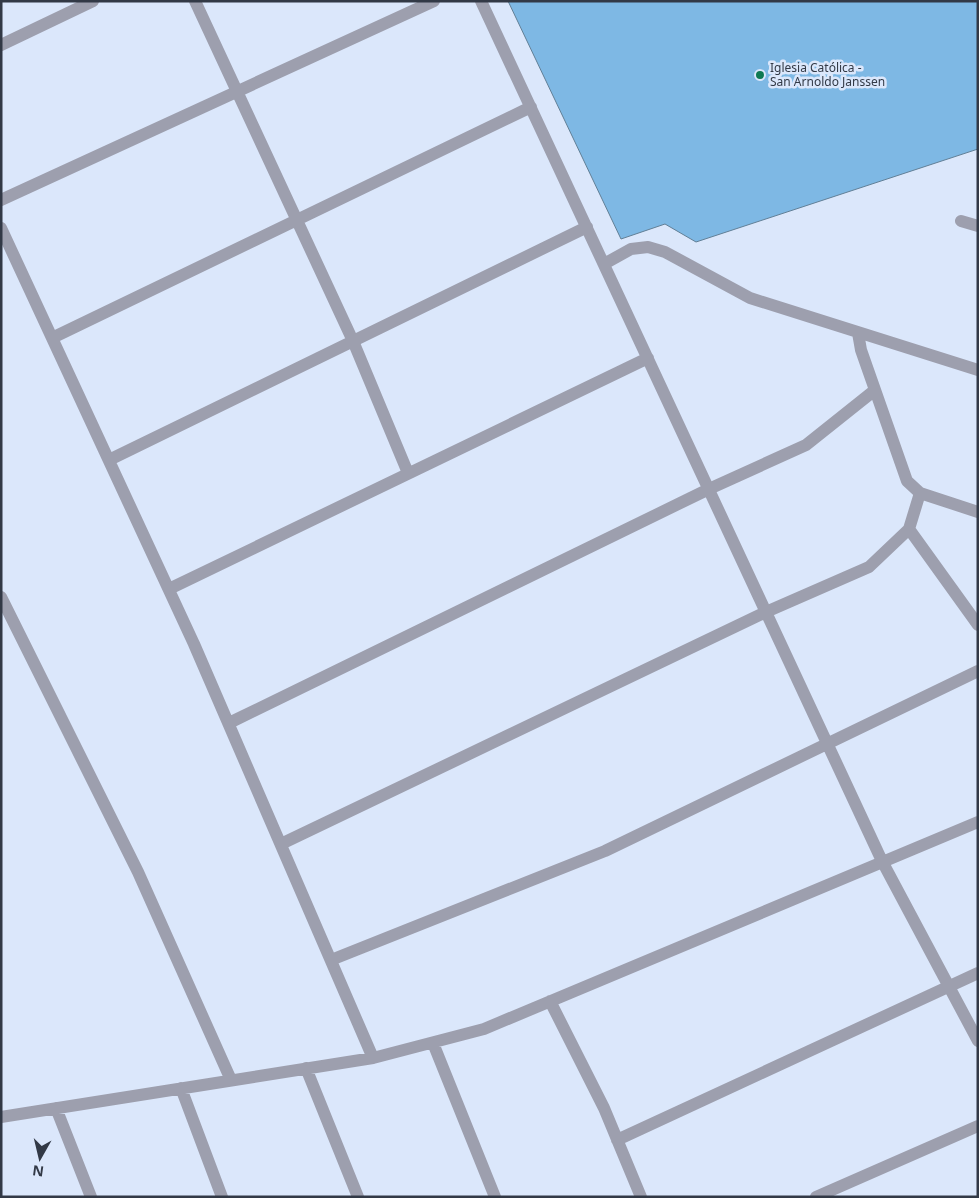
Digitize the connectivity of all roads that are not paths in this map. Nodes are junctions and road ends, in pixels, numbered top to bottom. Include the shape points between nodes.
1 (93, 1) edge
2 (195, 1) edge
3 (434, 1) edge
4 (481, 1) edge
5 (1, 45) edge
6 (237, 91) junction
7 (531, 107) junction
8 (1, 200) edge
9 (297, 221) junction
10 (961, 221) dead end
11 (978, 226) edge
12 (587, 227) junction
13 (1, 228) edge
14 (604, 264) junction
15 (858, 333) junction
16 (52, 338) junction
17 (353, 341) junction
18 (648, 358) junction
19 (978, 370) edge
20 (875, 390) junction
21 (109, 460) junction
22 (408, 473) junction
23 (709, 489) junction
24 (920, 493) junction
25 (978, 512) edge
26 (909, 529) junction
27 (169, 589) junction
28 (1, 597) edge
29 (766, 612) junction
30 (978, 625) edge
31 (978, 671) edge
32 (228, 723) junction
33 (827, 742) junction
34 (978, 822) edge
35 (281, 844) junction
36 (882, 860) junction
37 (331, 960) junction
38 (978, 973) edge
39 (948, 986) junction
40 (550, 1001) junction
41 (978, 1041) edge
42 (433, 1042) junction
43 (373, 1058) junction
44 (306, 1068) junction
45 (231, 1080) junction
46 (181, 1088) junction
47 (56, 1108) junction
48 (1, 1117) edge
49 (978, 1126) edge
50 (617, 1140) junction
51 (91, 1197) edge
52 (222, 1197) edge
53 (358, 1197) edge
54 (495, 1197) edge
55 (641, 1197) edge
56 (816, 1197) edge

1 - 5 street
2 - 6 street
3 - 6 street
4 - 7 street
6 - 8 street
6 - 9 street
7 - 9 street
7 - 12 street
9 - 16 street
9 - 17 street
10 - 11 street
12 - 14 street
12 - 17 street
13 - 16 street
14 - 15 street via 631,249 648,247 665,252 750,298
14 - 18 street
15 - 19 street
15 - 20 street
16 - 21 street
17 - 21 street
17 - 22 street
18 - 22 street
18 - 23 street
20 - 23 street via 806,445
20 - 24 street via 907,481
21 - 27 street
22 - 27 street
23 - 29 street
23 - 32 street
24 - 25 street
24 - 26 street
26 - 29 street via 869,567
26 - 30 street
27 - 32 street
28 - 45 street via 138,872
29 - 33 street
29 - 35 street
31 - 33 street
32 - 35 street
33 - 36 street
33 - 37 street via 604,852
34 - 36 street
35 - 37 street
36 - 39 street
36 - 40 street
37 - 43 street
38 - 39 street
39 - 41 street
39 - 50 street
40 - 42 street via 484,1030
40 - 50 street
42 - 43 street
42 - 54 street
43 - 44 street
44 - 45 street
44 - 53 street
45 - 46 street
46 - 47 street
46 - 52 street
47 - 48 street
47 - 51 street
49 - 56 street
50 - 55 street

